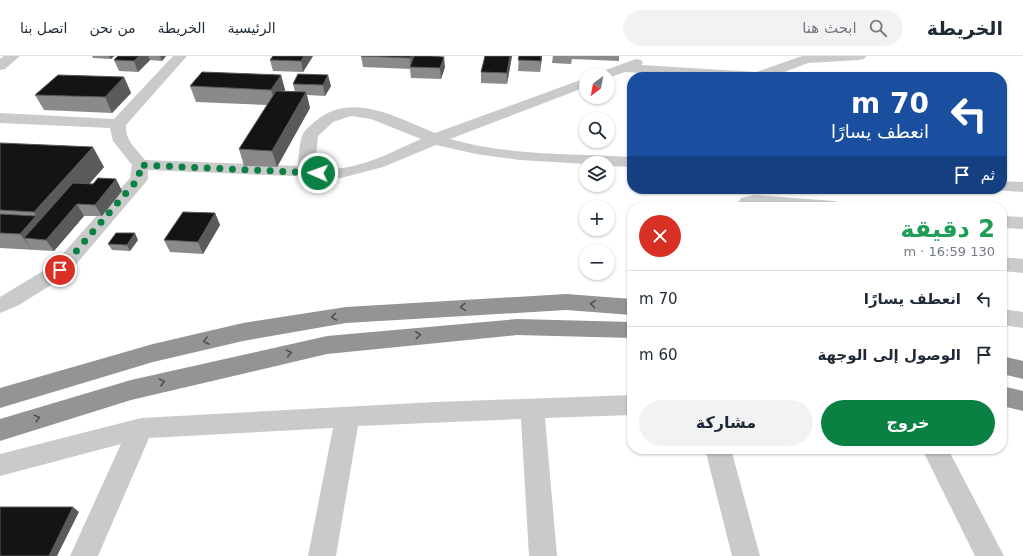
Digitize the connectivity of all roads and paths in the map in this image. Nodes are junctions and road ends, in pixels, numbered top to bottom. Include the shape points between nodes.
1 (13, 56) edge
2 (180, 56) edge
3 (655, 56) edge
4 (859, 56) edge
5 (642, 59) edge
6 (0, 66) edge
7 (623, 68) junction
8 (615, 71) edge
9 (690, 72) edge
10 (775, 72) edge
11 (579, 85) edge
12 (0, 118) edge
13 (118, 124) junction
14 (434, 140) junction
15 (627, 162) edge
16 (140, 165) junction
17 (306, 172) junction
18 (1007, 186) edge
19 (1023, 187) edge
20 (747, 202) edge
21 (777, 202) edge
22 (1007, 222) edge
23 (1023, 224) edge
24 (1007, 264) edge
25 (1023, 266) edge
26 (0, 305) edge
27 (627, 307) edge
28 (1007, 318) edge
29 (1023, 320) edge
30 (627, 330) edge
31 (1007, 366) edge
32 (1023, 370) edge
33 (1007, 397) edge
34 (0, 398) edge
35 (1023, 402) edge
36 (627, 405) edge
37 (532, 409) junction
38 (347, 417) junction
39 (141, 428) junction
40 (0, 430) edge
41 (719, 454) edge
42 (938, 454) edge
43 (0, 465) edge
44 (84, 556) edge
45 (322, 556) edge
46 (543, 556) edge
47 (746, 556) edge
48 (990, 556) edge

1 - 6 street
2 - 13 street
3 - 5 street
4 - 10 street via 806,59
5 - 7 street
7 - 8 street
7 - 9 street
11 - 14 street
12 - 13 street
13 - 16 street via 116,133 120,141
14 - 15 street via 535,156
14 - 17 street via 361,170 341,173
14 - 17 street via 378,116 351,111 339,113 321,124 310,135
16 - 17 street
16 - 26 street via 139,178 60,270
18 - 19 street
20 - 21 street
22 - 23 street
24 - 25 street
27 -> 34 highway via 566,302 346,315 228,335
28 - 29 street
40 -> 30 highway via 131,390 328,345 517,327
31 - 32 highway
33 - 35 highway
36 - 37 street
37 - 38 street
37 - 46 street
38 - 39 street
38 - 45 street
39 - 43 street
39 - 44 street
41 - 47 street
42 - 48 street

